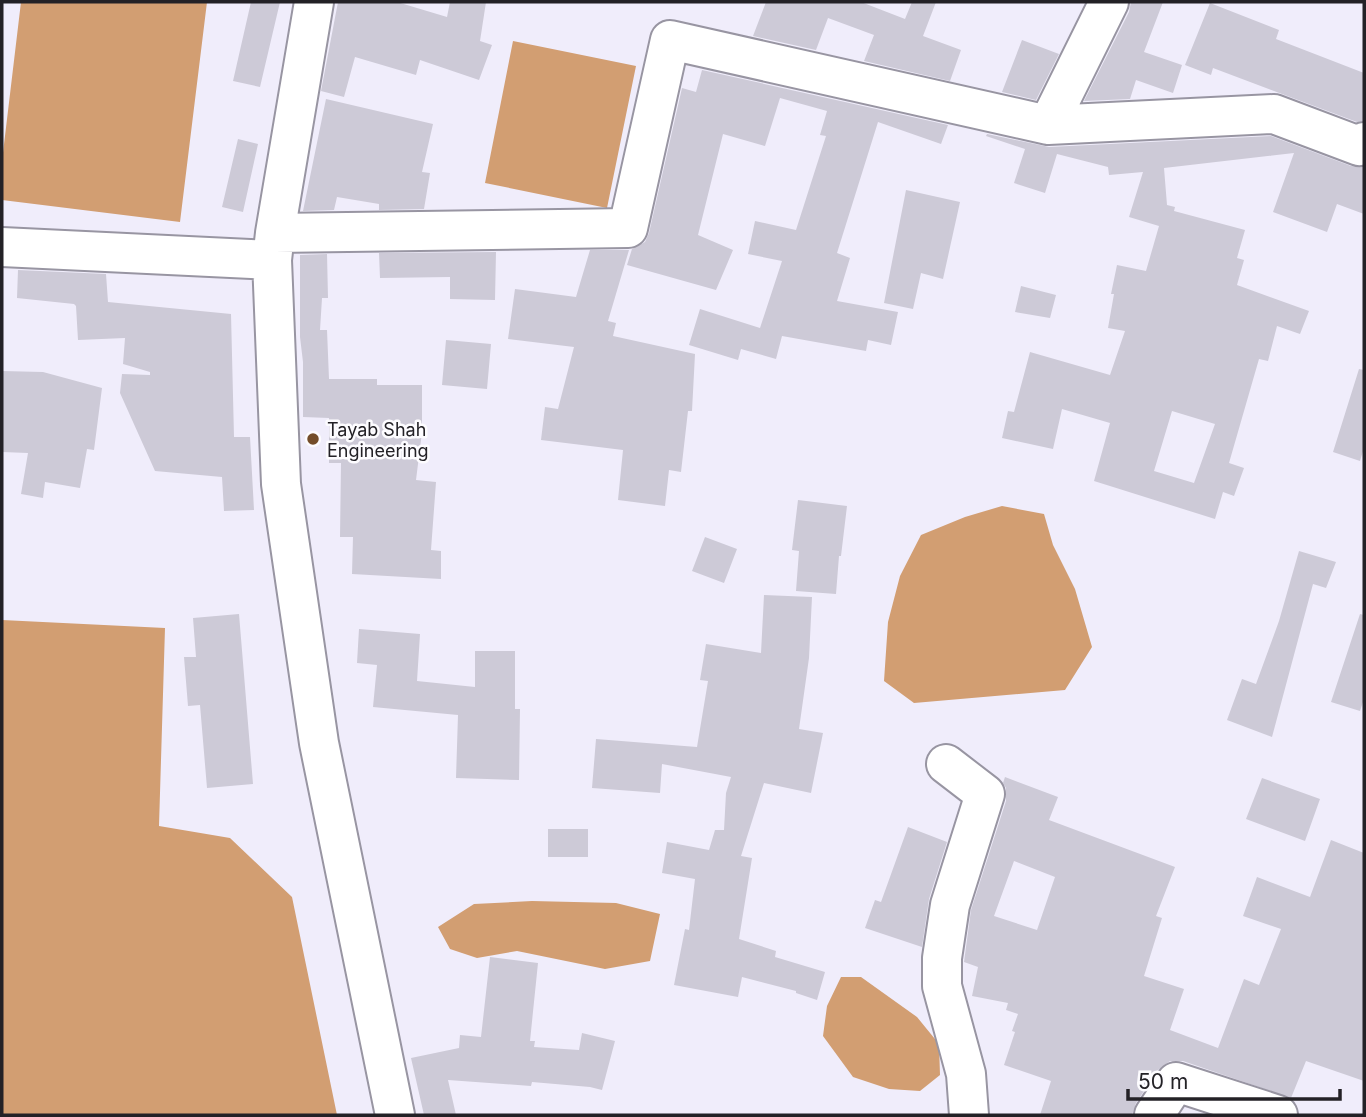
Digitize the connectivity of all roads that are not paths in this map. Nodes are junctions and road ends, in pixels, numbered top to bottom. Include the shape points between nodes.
1 (314, 2) edge
2 (1110, 2) edge
3 (1048, 125) junction
4 (1364, 142) edge
5 (274, 246) junction
6 (2, 247) edge
7 (946, 764) dead end
8 (396, 1115) edge
9 (969, 1115) edge
10 (1154, 1115) edge
11 (1278, 1115) edge

1 - 5 street
2 - 3 street
3 - 4 street via 1274,114 1359,146
3 - 5 street via 670,40 628,228
5 - 6 street
5 - 8 street via 281,484 319,743
7 - 9 street via 985,794 950,905 942,958 942,986 966,1074
10 - 11 street via 1176,1082

